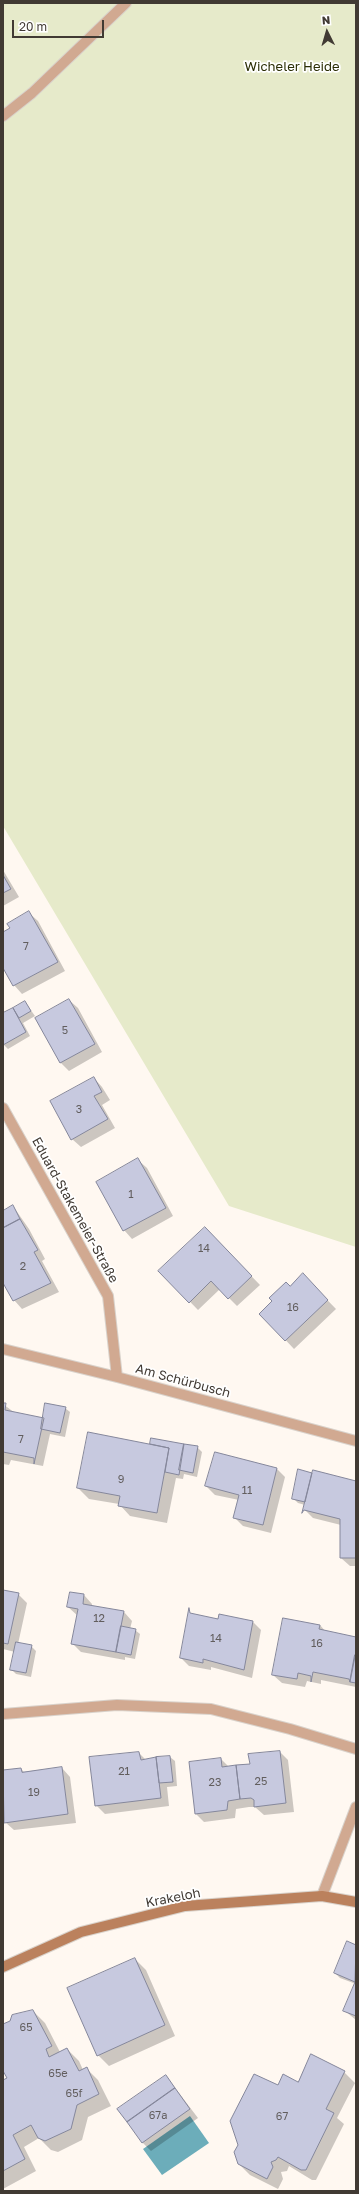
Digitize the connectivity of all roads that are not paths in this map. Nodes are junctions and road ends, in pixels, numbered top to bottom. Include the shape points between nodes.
1 (126, 3) edge
2 (3, 116) edge
3 (3, 1108) edge
4 (3, 1349) edge
5 (117, 1377) junction
6 (356, 1441) edge
7 (3, 1714) edge
8 (356, 1749) edge
9 (356, 1807) edge
10 (322, 1896) junction
11 (356, 1902) edge
12 (3, 1967) edge

1 - 2 street via 32,93
3 - 5 street, Eduard-Stakemeier-Straße via 108,1296
4 - 5 street, Am Schürbusch
5 - 6 street, Am Schürbusch
7 - 8 street via 117,1705 211,1708
9 - 10 street
10 - 11 street, Krakeloh
10 - 12 street, Krakeloh via 185,1906 81,1932

